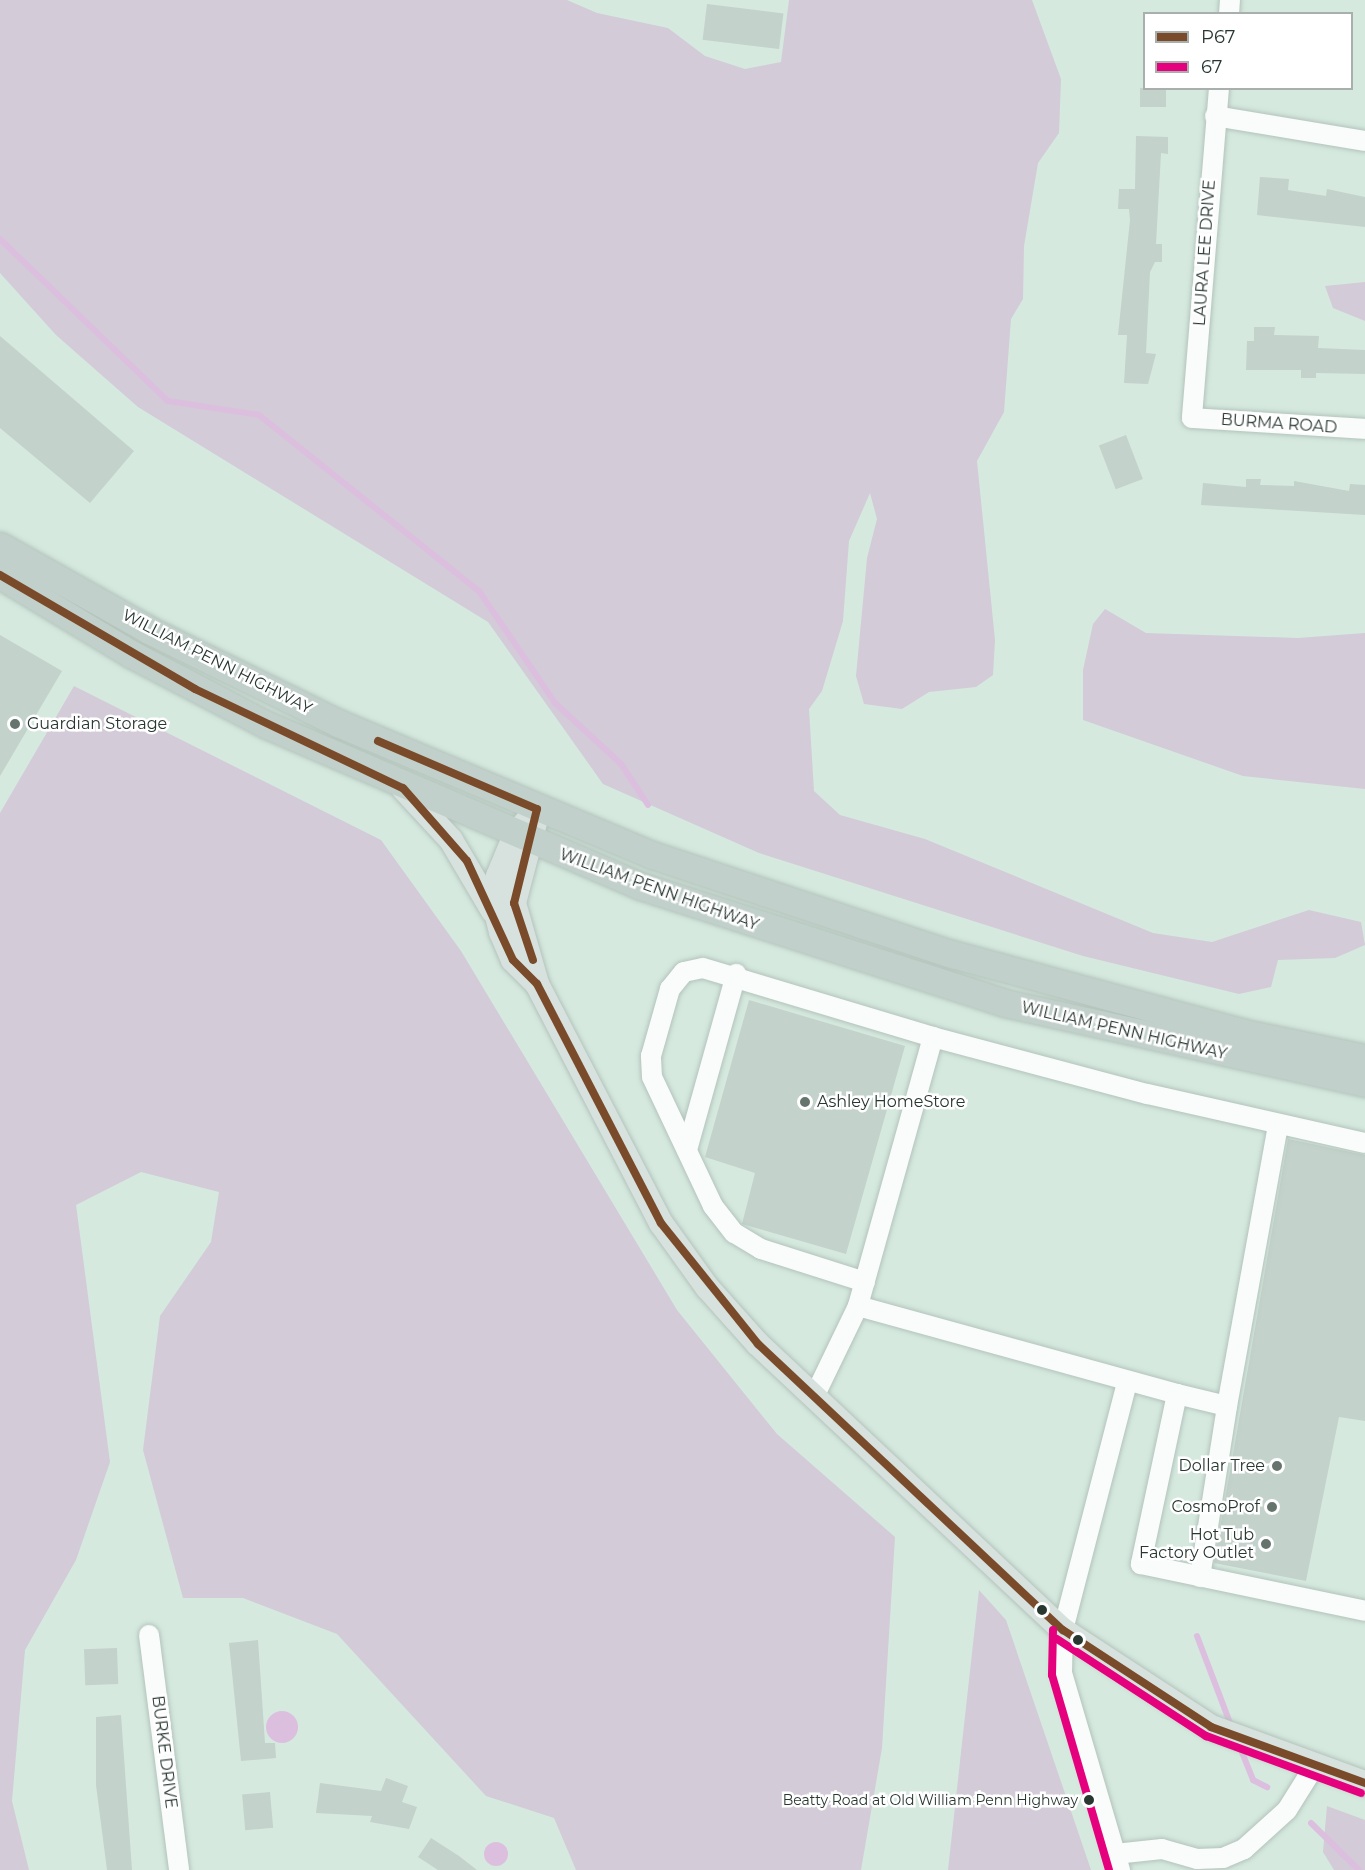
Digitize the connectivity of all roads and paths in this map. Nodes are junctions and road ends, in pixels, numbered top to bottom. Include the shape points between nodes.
1 (1219, 90) edge
2 (1215, 116) junction
3 (1365, 141) edge
4 (1192, 418) joint
5 (1365, 429) edge
6 (0, 546) edge
7 (2, 580) edge
8 (403, 788) junction
9 (537, 809) junction
10 (524, 839) junction
11 (496, 919) junction
12 (736, 974) junction
13 (537, 984) junction
14 (933, 1037) junction
15 (1365, 1058) edge
16 (1365, 1083) edge
17 (1278, 1125) junction
18 (1365, 1143) edge
19 (687, 1150) junction
20 (865, 1282) junction
21 (858, 1306) junction
22 (1127, 1382) junction
23 (1177, 1394) junction
24 (814, 1397) junction
25 (1227, 1406) junction
26 (1200, 1577) junction
27 (1365, 1611) edge
28 (1063, 1630) junction
29 (149, 1635) dead end
30 (1314, 1767) junction
31 (1365, 1783) edge
32 (1118, 1862) edge
33 (179, 1870) edge

1 - 2 street, LAURA LEE DRIVE
2 - 3 street
2 - 4 street, LAURA LEE DRIVE
4 - 5 street, BURMA ROAD
6 - 9 highway, WILLIAM PENN HIGHWAY via 244,678
7 - 8 highway, WILLIAM PENN HIGHWAY via 195,689
8 - 10 highway, WILLIAM PENN HIGHWAY
8 - 11 main road via 451,840
9 - 10 main road
9 - 15 highway, WILLIAM PENN HIGHWAY via 738,886 929,947 1244,1033
10 - 11 main road via 495,890
10 - 13 main road via 514,903
10 - 16 highway, WILLIAM PENN HIGHWAY via 738,921 941,985 1177,1044
11 - 13 main road via 513,960
12 - 14 street
12 - 19 street
12 - 19 street via 703,968 684,972 670,989 654,1045 652,1077
13 - 24 main road via 685,1258 731,1316
14 - 17 street
14 - 20 street
17 - 18 street
17 - 25 street
19 - 20 street via 713,1206 734,1233 761,1249
20 - 21 street
21 - 22 street
21 - 24 street
22 - 23 street
22 - 28 street
23 - 25 street
23 - 26 street via 1141,1564
24 - 28 main road
25 - 26 street
26 - 27 street
28 - 30 main road via 1211,1727
28 - 32 street via 1062,1673
29 - 33 street, BURKE DRIVE
30 - 31 main road
30 - 32 street via 1287,1810 1244,1849 1223,1858 1197,1859 1162,1849

